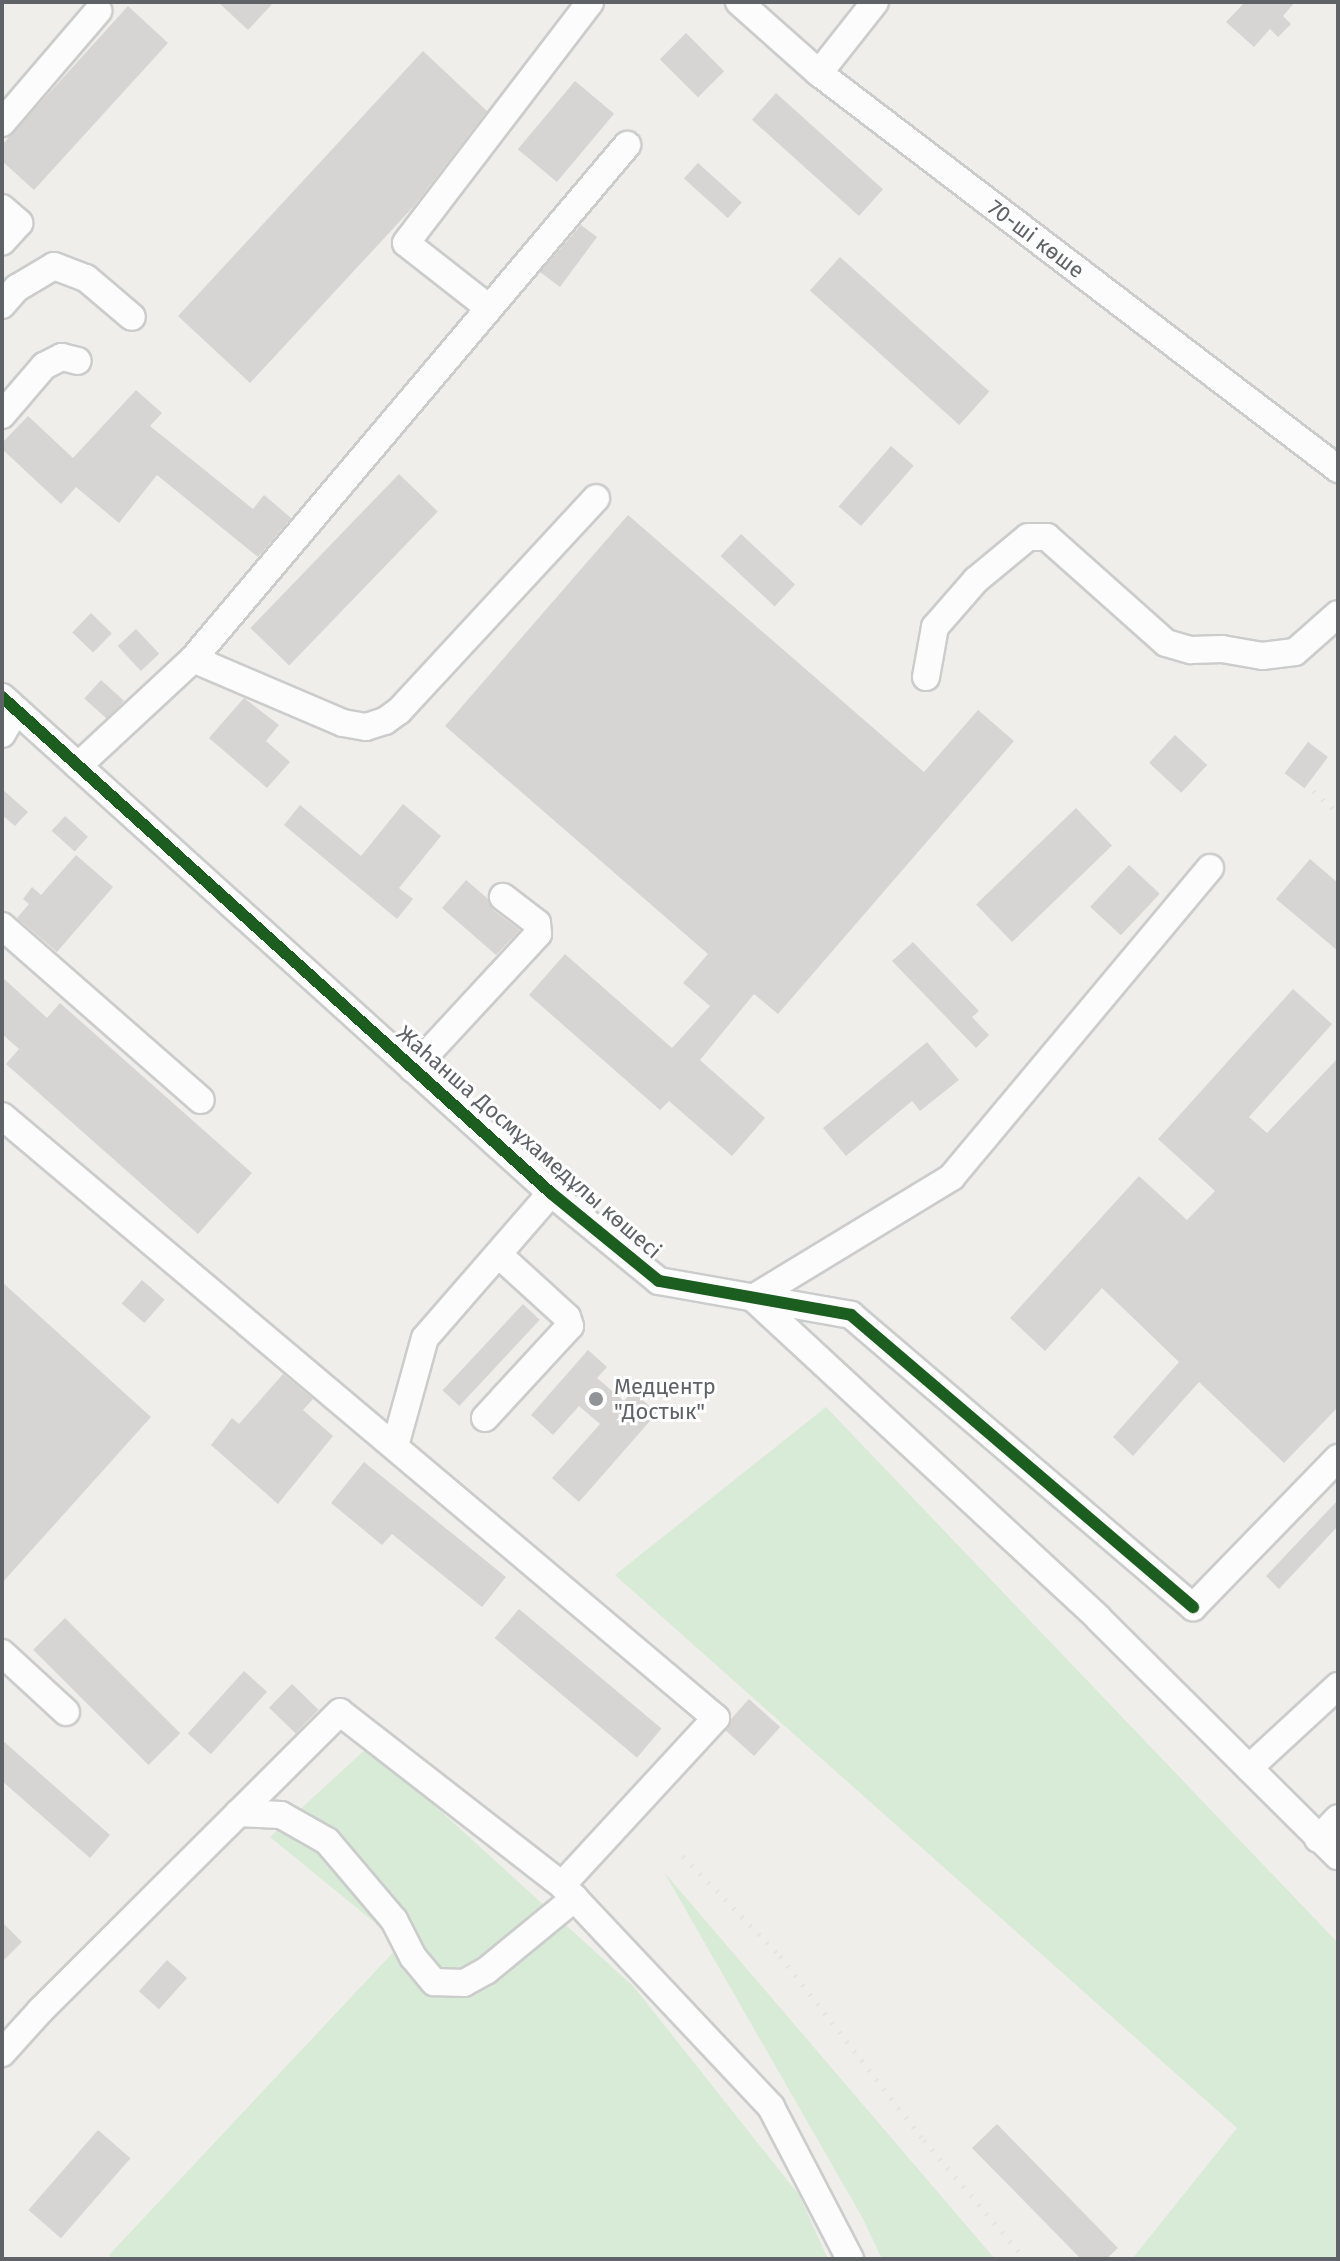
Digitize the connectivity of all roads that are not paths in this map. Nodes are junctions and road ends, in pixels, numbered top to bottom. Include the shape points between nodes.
1 (590, 2) edge
2 (739, 2) edge
3 (875, 2) edge
4 (98, 11) dead end
5 (819, 73) junction
6 (2, 123) edge
7 (627, 145) dead end
8 (2, 208) edge
9 (2, 242) edge
10 (2, 305) edge
11 (489, 308) junction
12 (132, 317) dead end
13 (78, 361) dead end
14 (2, 415) edge
15 (1338, 469) edge
16 (596, 498) dead end
17 (1338, 614) edge
18 (193, 659) junction
19 (926, 677) dead end
20 (9, 704) edge
21 (2, 734) edge
22 (78, 766) junction
23 (1210, 868) dead end
24 (503, 897) dead end
25 (2, 926) edge
26 (413, 1069) junction
27 (201, 1100) dead end
28 (2, 1116) edge
29 (551, 1193) junction
30 (498, 1254) junction
31 (753, 1298) junction
32 (485, 1418) dead end
33 (395, 1446) junction
34 (1338, 1458) edge
35 (2, 1653) edge
36 (1338, 1686) edge
37 (66, 1712) dead end
38 (1249, 1768) junction
39 (238, 1813) junction
40 (1338, 1818) edge
41 (1328, 1848) edge
42 (568, 1891) junction
43 (2, 2053) edge
44 (850, 2259) edge

1 - 11 street via 406,243
2 - 5 street, 70-ші көше
3 - 5 street
4 - 6 street
5 - 15 street, 70-ші көше
7 - 11 street
8 - 9 street via 19,223
10 - 12 street via 17,288 54,266 86,278
11 - 18 street
13 - 14 street via 62,357 44,366
16 - 18 street via 385,721 366,727 343,723
17 - 19 street via 1295,652 1262,656 1191,650 1166,643 1047,537 1028,537 976,580 935,627
18 - 22 street
20 - 21 street
20 - 22 street, Жаһанша Досмұхамедұлы көшесі
22 - 26 street, Жаһанша Досмұхамедұлы көшесі
23 - 31 street via 952,1177
24 - 26 street via 537,923 538,934
25 - 27 street
26 - 29 street, Жаһанша Досмұхамедұлы көшесі
28 - 33 street
29 - 30 street
29 - 31 street, Жаһанша Досмұхамедұлы көшесі via 659,1281
30 - 32 street via 567,1317 570,1326
30 - 33 street via 425,1338
31 - 34 street, Жаһанша Досмұхамедұлы көшесі via 851,1315 1193,1607
31 - 38 street via 1098,1618
33 - 42 street via 716,1718
35 - 37 street
36 - 38 street
38 - 41 street
39 - 42 street via 340,1712
39 - 42 street via 281,1815 327,1841 394,1920 413,1957 434,1982 464,1983 486,1971
39 - 43 street
40 - 41 street
42 - 44 street via 771,2107

